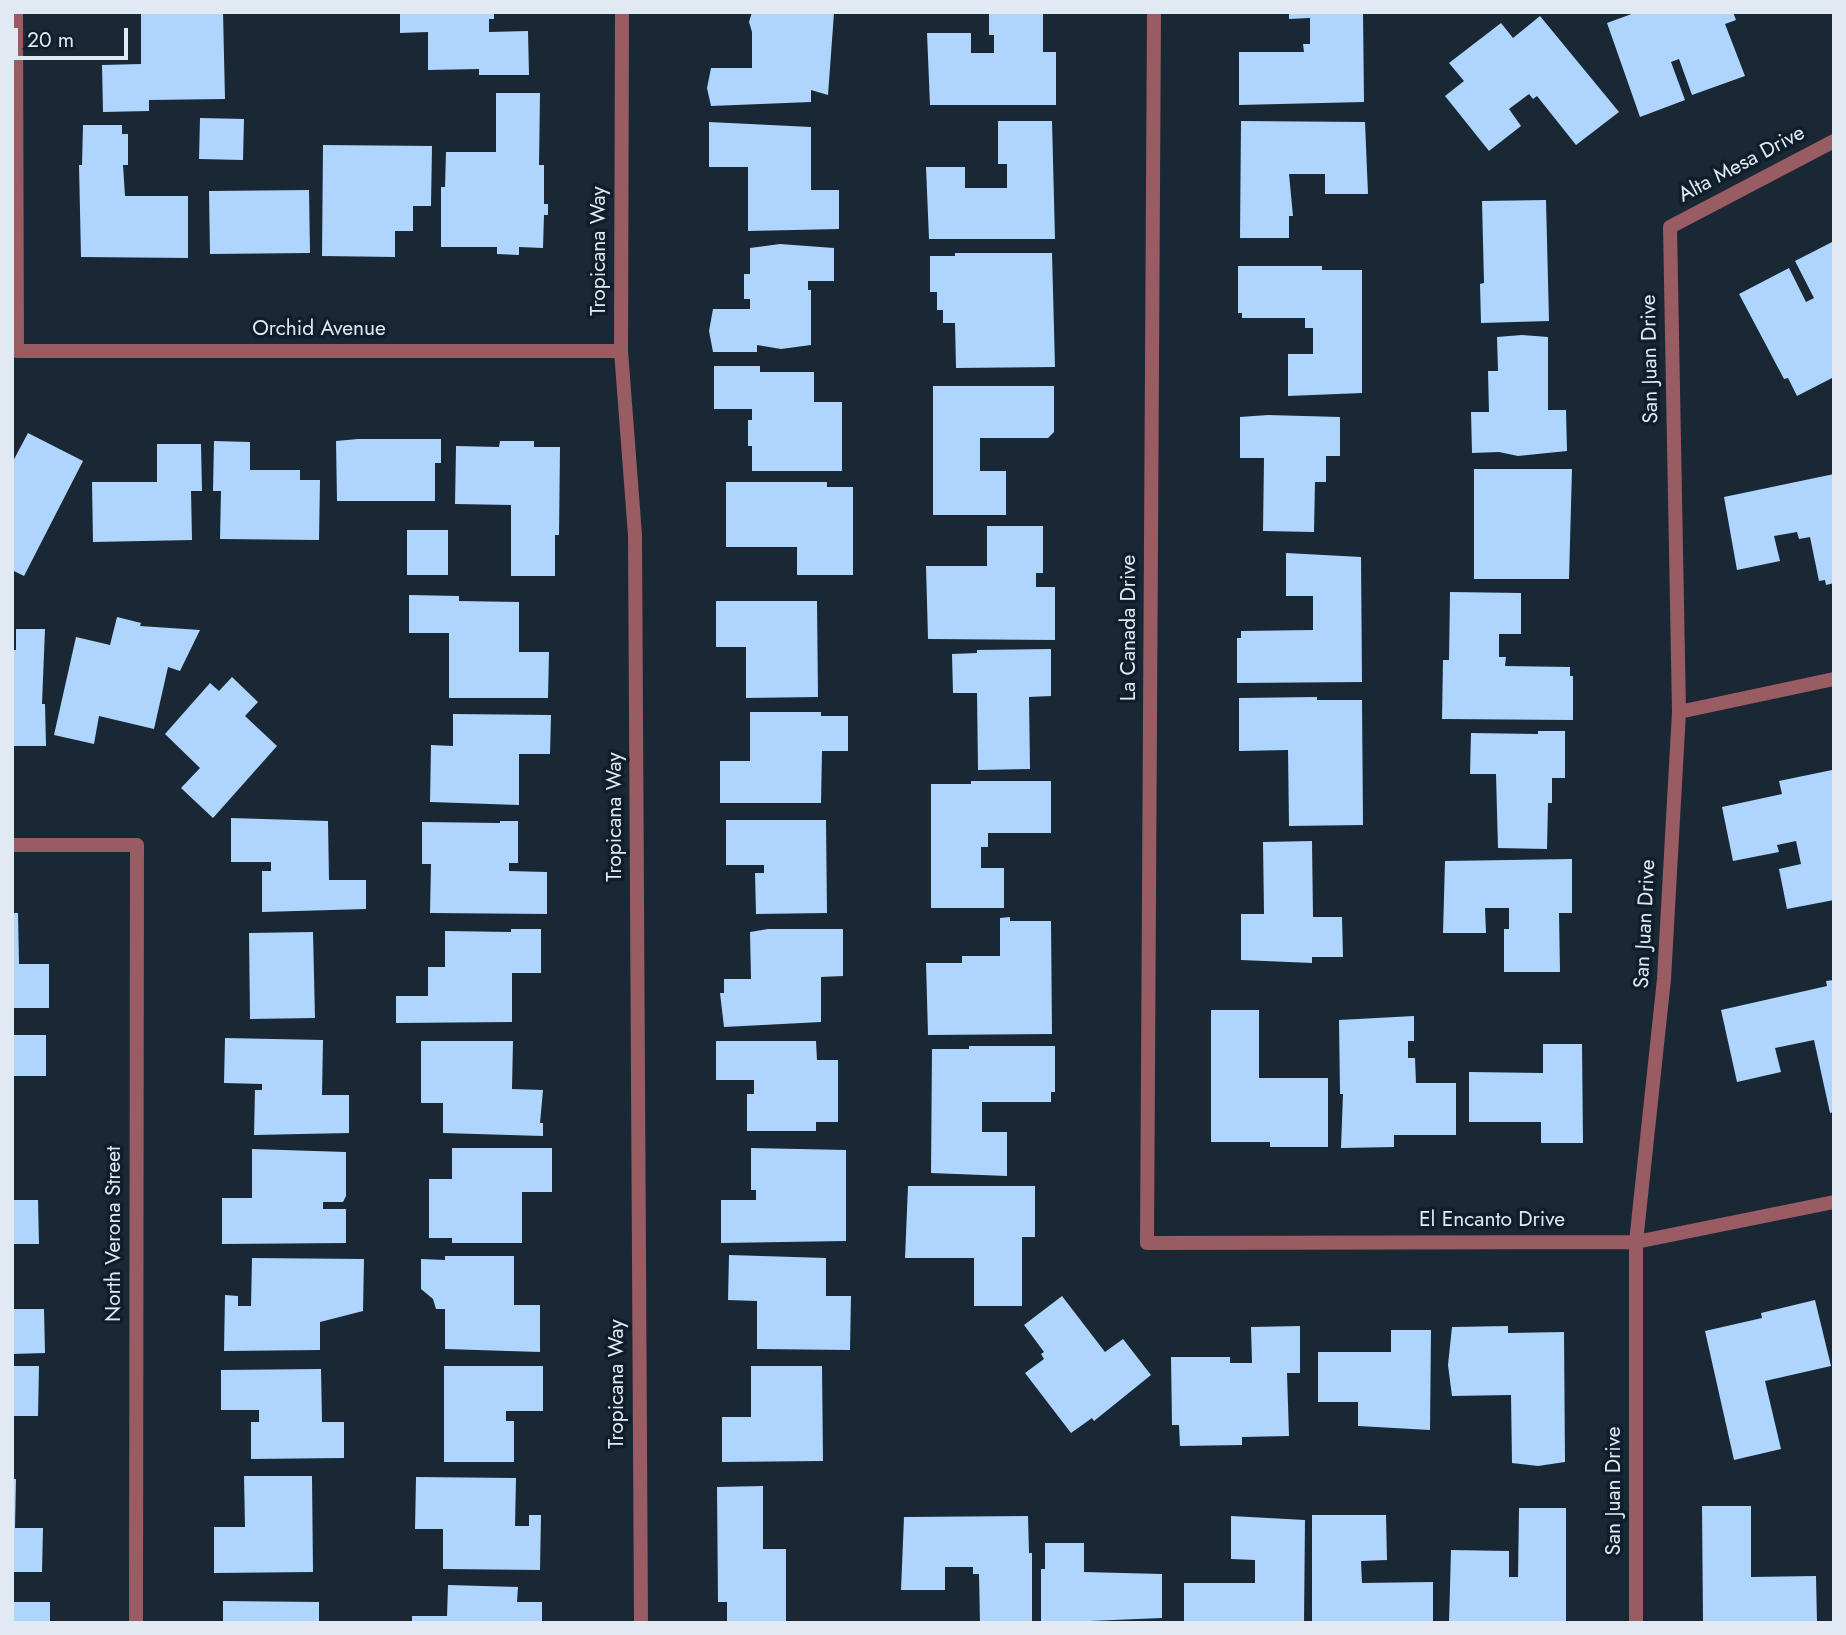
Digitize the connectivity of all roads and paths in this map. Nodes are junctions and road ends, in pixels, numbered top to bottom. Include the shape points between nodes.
1 (16, 12) edge
2 (622, 12) edge
3 (1154, 12) edge
4 (1834, 141) edge
5 (1670, 227) joint
6 (621, 351) junction
7 (1834, 679) edge
8 (1679, 712) junction
9 (12, 845) edge
10 (1834, 1202) edge
11 (1636, 1242) junction
12 (1147, 1243) joint
13 (136, 1623) edge
14 (641, 1623) edge
15 (1636, 1623) edge

1 - 6 street, Orchid Avenue via 17,351
2 - 6 street, Tropicana Way
3 - 12 street, La Canada Drive
4 - 5 street, Alta Mesa Drive
5 - 8 street, San Juan Drive
6 - 14 street, Tropicana Way via 635,535
7 - 8 street
8 - 11 street, San Juan Drive via 1664,979
9 - 13 street, North Verona Street via 137,845
10 - 11 street, El Encanto Drive
11 - 12 street, El Encanto Drive
11 - 15 street, San Juan Drive

